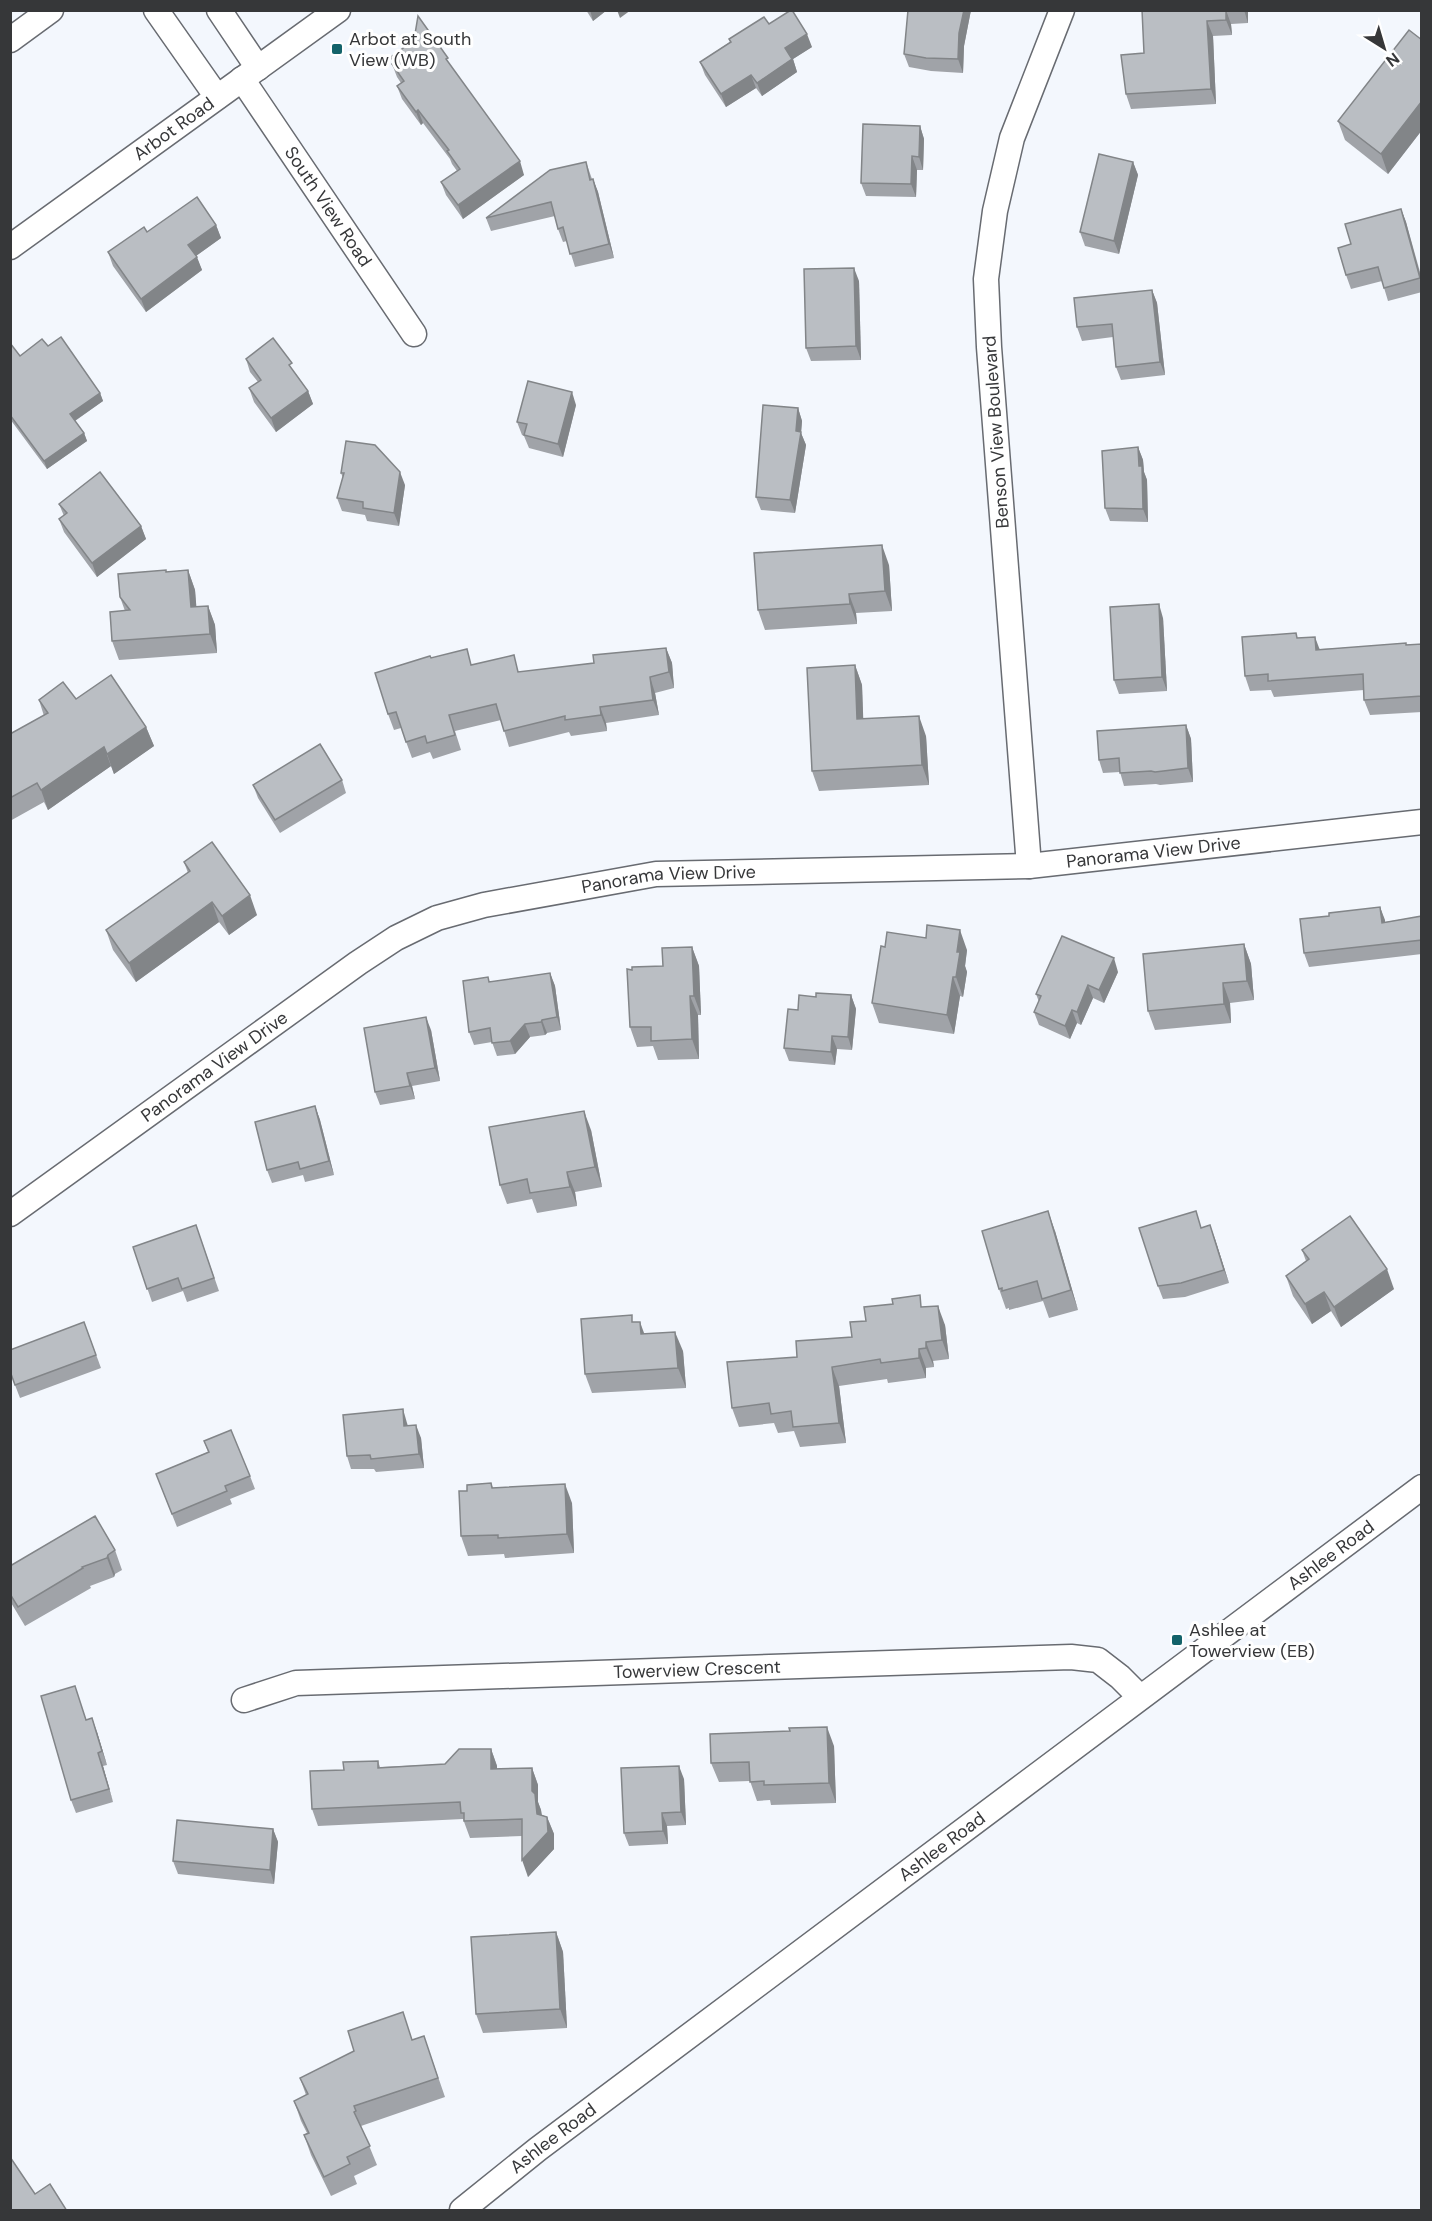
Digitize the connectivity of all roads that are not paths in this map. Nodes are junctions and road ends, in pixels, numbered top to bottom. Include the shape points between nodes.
1 (51, 10) edge
2 (156, 10) edge
3 (219, 10) edge
4 (338, 10) edge
5 (1062, 10) edge
6 (10, 39) edge
7 (250, 73) junction
8 (217, 97) junction
9 (10, 247) edge
10 (414, 334) dead end
11 (1422, 822) edge
12 (1029, 866) junction
13 (10, 1214) edge
14 (1422, 1486) edge
15 (1140, 1697) junction
16 (244, 1700) dead end
17 (462, 2211) edge

1 - 6 street
2 - 8 street
3 - 7 street, South View Road
4 - 7 street, Arbot Road
5 - 12 street, Benson View Boulevard via 1012,138 995,211 986,279
7 - 8 street, Arbot Road
7 - 10 street, South View Road
8 - 9 street, Arbot Road
11 - 12 street, Panorama View Drive
12 - 13 street, Panorama View Drive via 656,874 484,905 436,918 358,963
14 - 15 street, Ashlee Road
15 - 16 street, Towerview Crescent via 1098,1660 1071,1657 296,1683
15 - 17 street, Ashlee Road via 548,2142

